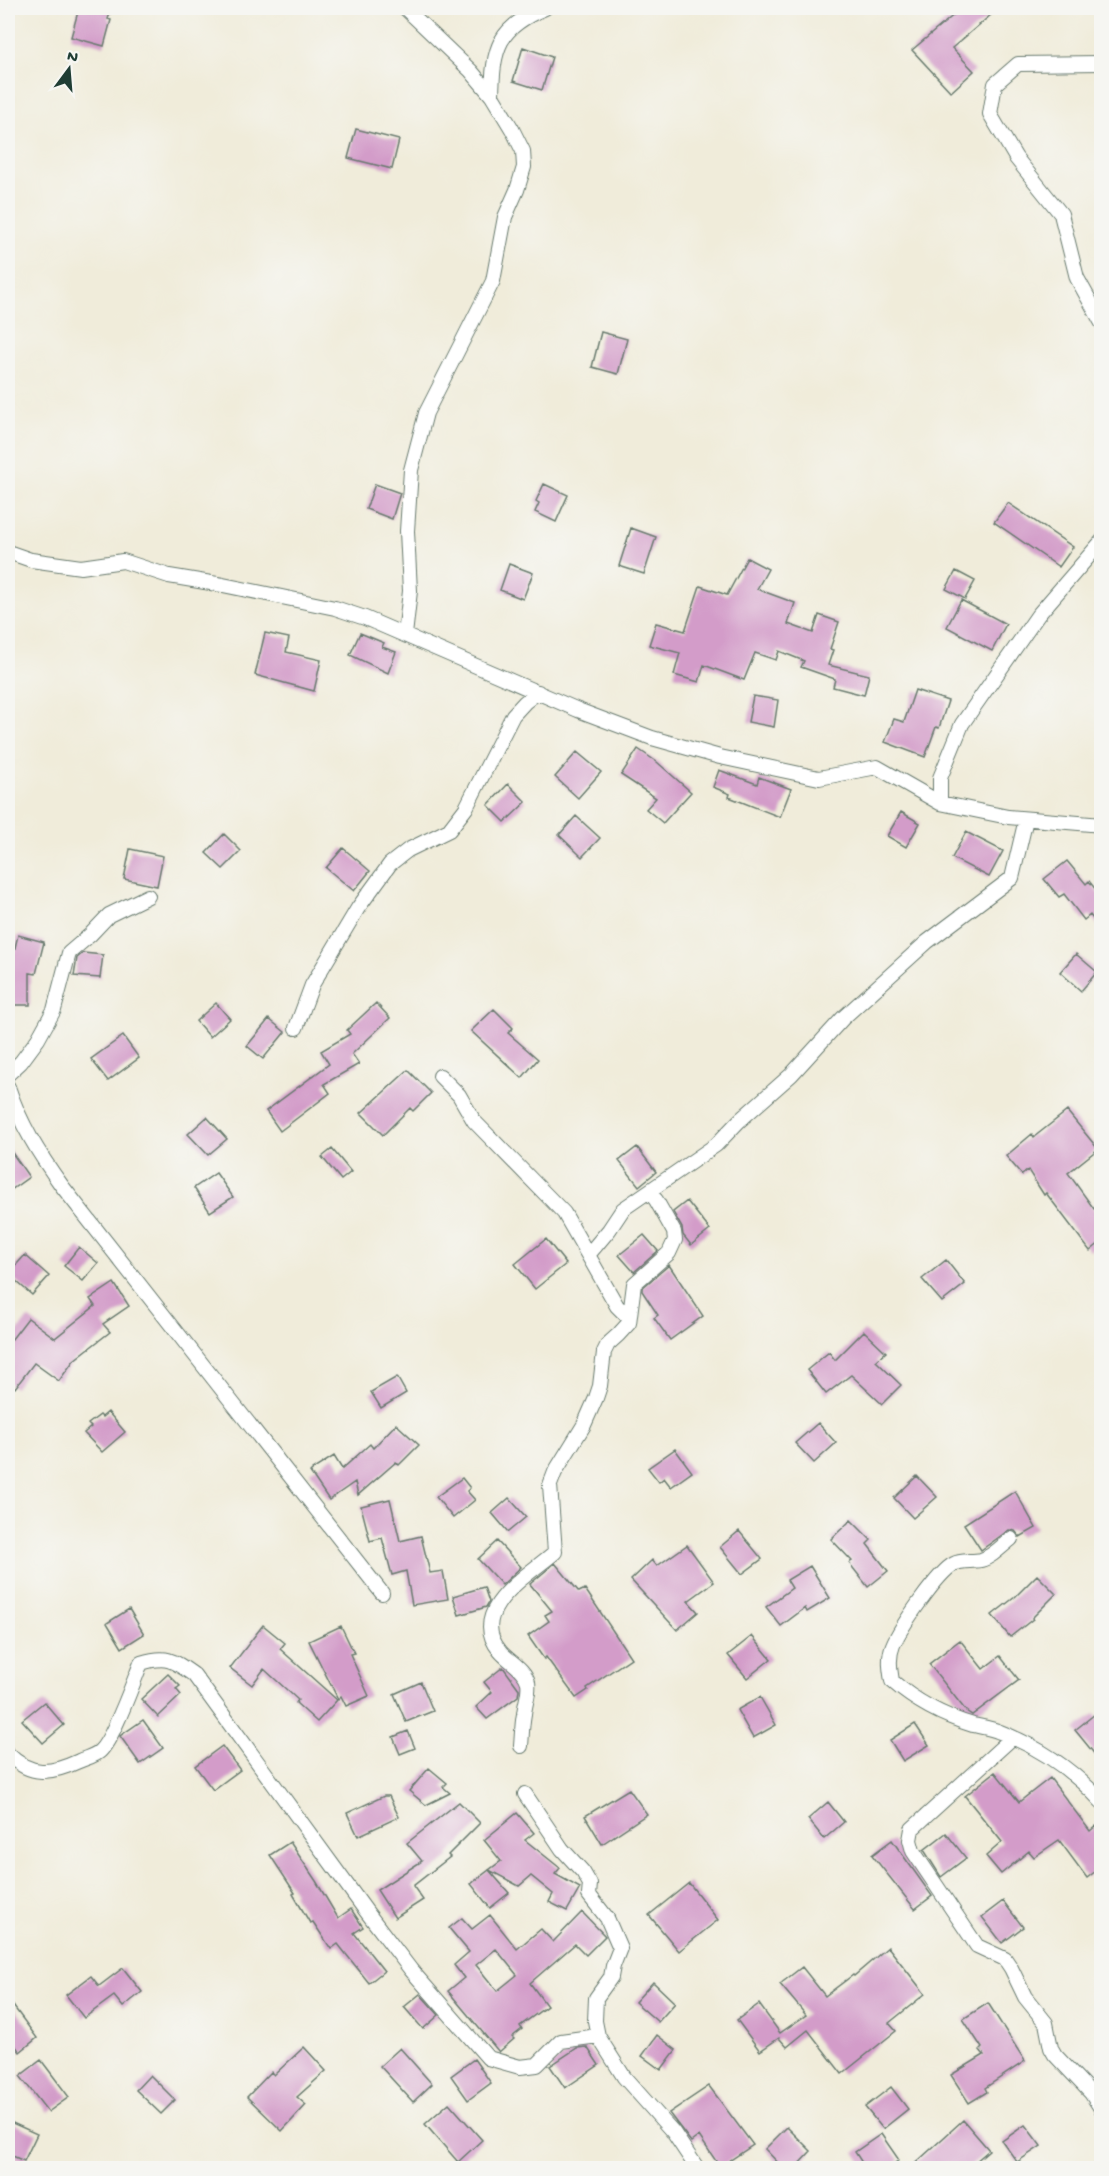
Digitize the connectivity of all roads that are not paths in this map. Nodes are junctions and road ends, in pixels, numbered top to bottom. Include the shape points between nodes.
1 (405, 8) edge
2 (545, 8) edge
3 (1101, 63) edge
4 (492, 96) junction
5 (1101, 323) edge
6 (1101, 541) edge
7 (8, 552) edge
8 (405, 636) junction
9 (538, 692) junction
10 (940, 803) junction
11 (1026, 819) junction
12 (1101, 825) edge
13 (148, 896) dead end
14 (297, 1028) dead end
15 (8, 1074) edge
16 (440, 1076) dead end
17 (8, 1087) edge
18 (12, 1115) edge
19 (649, 1192) junction
20 (588, 1255) junction
21 (629, 1318) junction
22 (1011, 1539) dead end
23 (382, 1593) dead end
24 (1012, 1738) junction
25 (521, 1746) dead end
26 (8, 1754) edge
27 (525, 1794) dead end
28 (1101, 1802) edge
29 (598, 2036) junction
30 (1101, 2110) edge
31 (697, 2169) edge

1 - 4 street
2 - 4 street via 525,16 501,39 495,55
3 - 5 street via 1018,64 995,84 990,114 1016,158 1061,214 1077,278
4 - 8 street via 523,151 524,167 505,218 493,281 426,413 411,470 407,531 410,591
6 - 10 street via 1038,615 962,724 940,778
7 - 8 street via 31,560 81,567 123,561 169,576 335,608
8 - 9 street
9 - 10 street via 652,738 720,757 819,778 877,767
9 - 14 street via 513,715 466,808 449,830 408,850 390,864 357,908 312,985
10 - 11 street
11 - 12 street
11 - 19 street via 1011,878 927,942 843,1018 791,1075 716,1145
13 - 15 street via 109,915 69,953 54,1010 38,1039
16 - 20 street via 459,1095 474,1121 564,1213
17 - 18 street
18 - 23 street via 62,1186
19 - 20 street via 623,1209
19 - 21 street via 675,1240 669,1253 634,1284
20 - 21 street via 617,1306
21 - 25 street via 604,1352 596,1398 550,1485 555,1552 496,1604 492,1612 491,1638 528,1681
22 - 24 street via 989,1557 954,1563 946,1570 913,1611 893,1646 889,1665 891,1681 908,1695 941,1712
24 - 28 street via 1042,1751
24 - 30 street via 912,1829 910,1840 913,1851 977,1946 1005,1959 1025,1997 1046,2023 1055,2055 1091,2093
26 - 29 street via 18,1764 40,1772 58,1770 100,1752 141,1663 158,1658 176,1663 194,1675 411,1970 488,2058 520,2067 537,2066 561,2041
27 - 29 street via 562,1849 583,1872 590,1884 589,1895 606,1918 620,1948 611,1977 596,1998
29 - 31 street via 624,2077 673,2132

